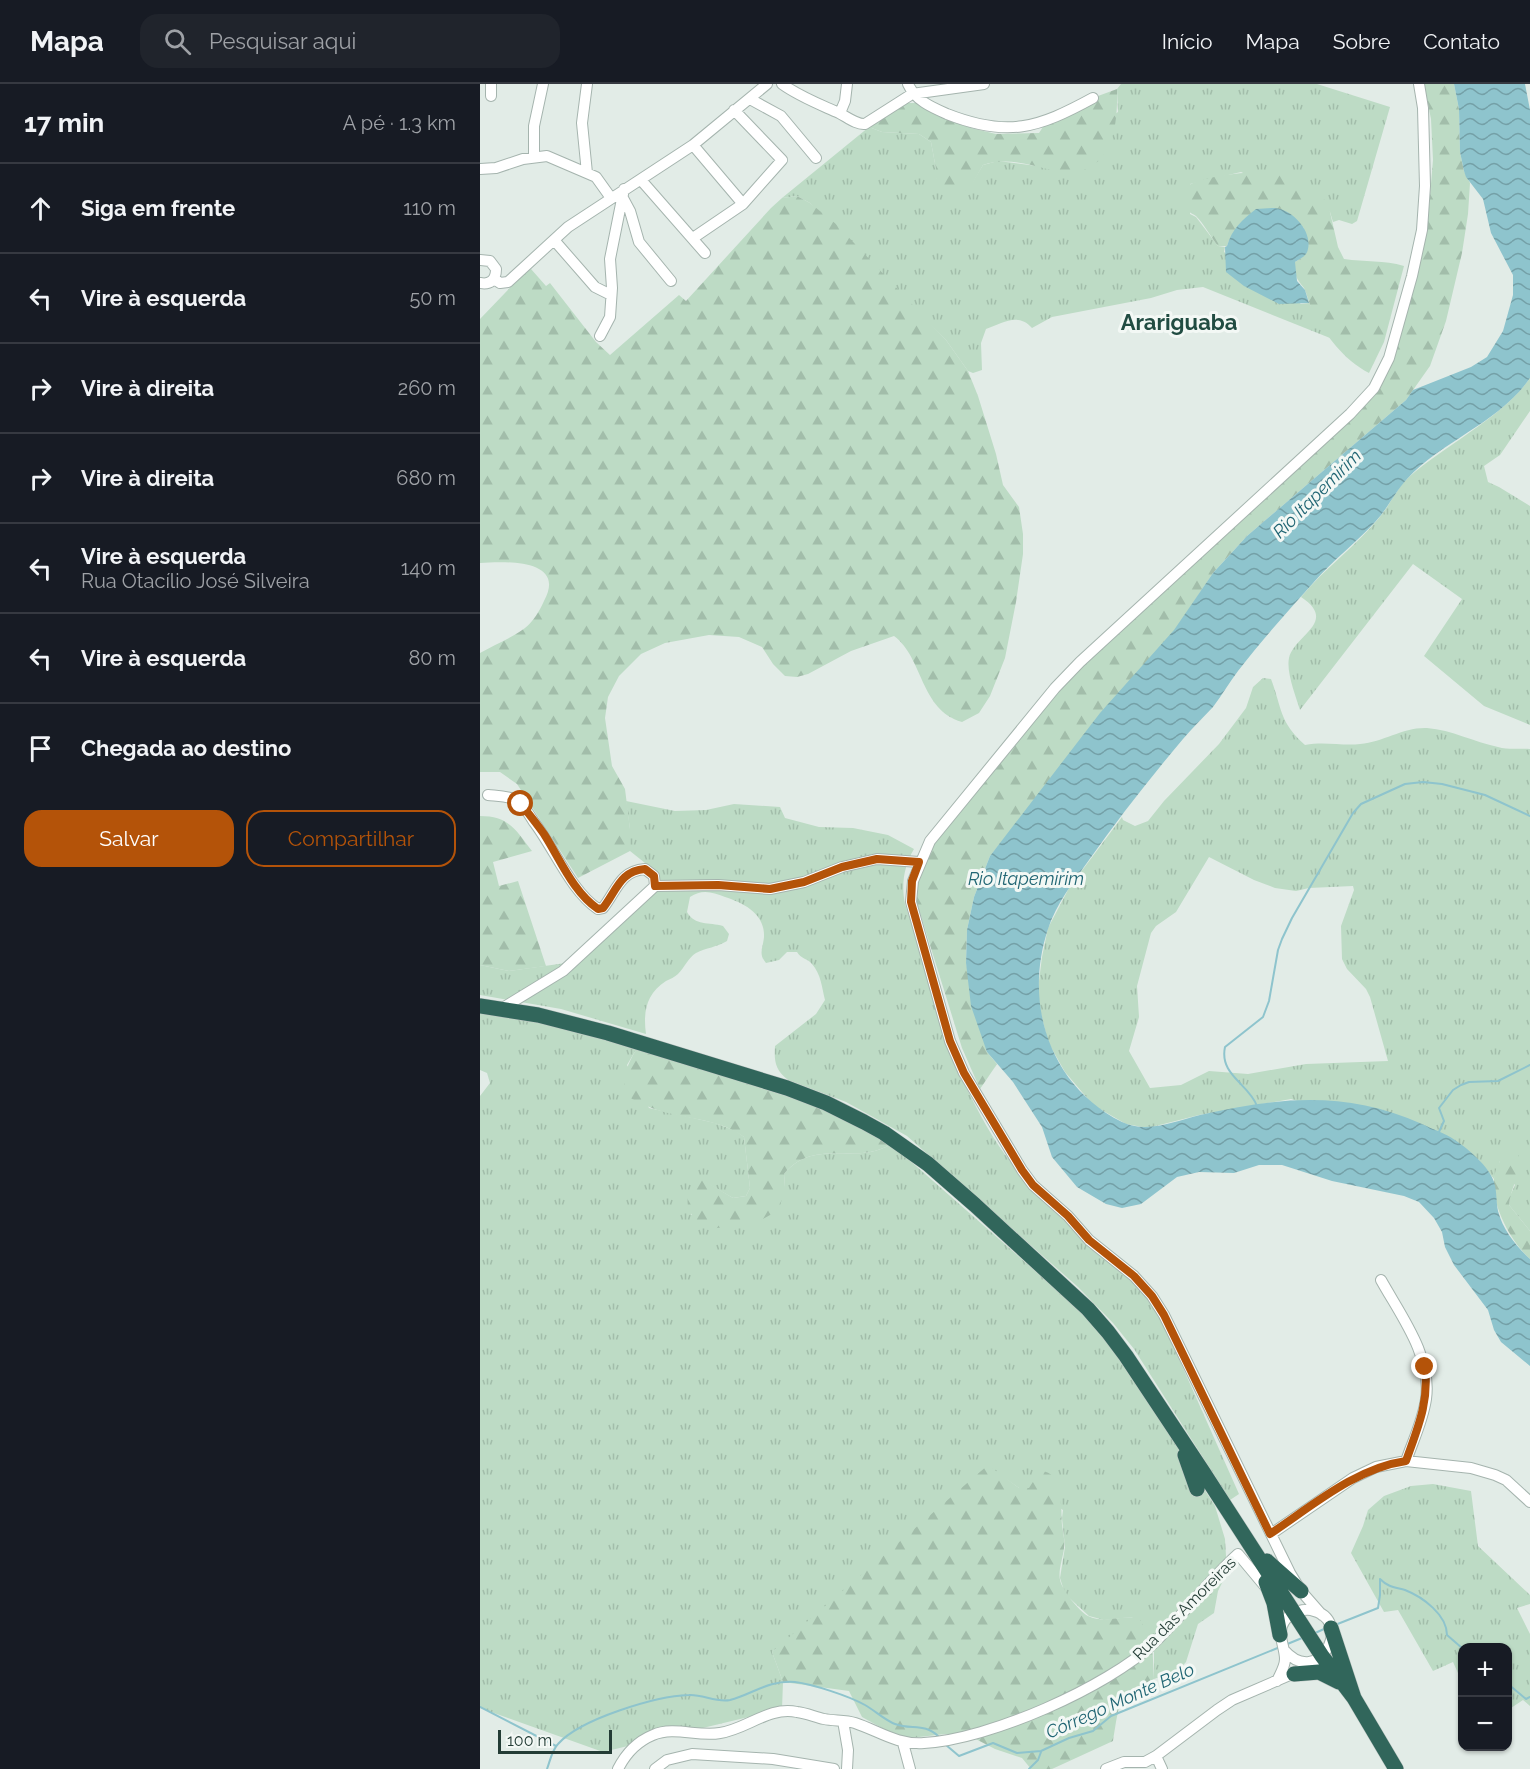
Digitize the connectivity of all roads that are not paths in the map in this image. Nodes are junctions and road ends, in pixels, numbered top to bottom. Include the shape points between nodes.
1 (543, 84) edge
2 (587, 84) edge
3 (767, 84) edge
4 (783, 84) edge
5 (847, 84) edge
6 (984, 84) edge
7 (1419, 84) edge
8 (910, 89) edge
9 (1093, 98) dead end
10 (750, 99) junction
11 (734, 110) junction
12 (840, 113) junction
13 (693, 145) junction
14 (534, 157) junction
15 (816, 158) dead end
16 (480, 169) edge
17 (587, 173) junction
18 (641, 180) junction
19 (619, 195) junction
20 (743, 204) junction
21 (693, 238) junction
22 (554, 240) junction
23 (705, 254) dead end
24 (480, 260) edge
25 (494, 279) junction
26 (671, 281) dead end
27 (480, 283) edge
28 (611, 295) junction
29 (600, 336) dead end
30 (488, 795) dead end
31 (919, 862) junction
32 (655, 886) junction
33 (480, 1006) edge
34 (501, 1009) junction
35 (1381, 1280) dead end
36 (1179, 1435) junction
37 (1406, 1461) junction
38 (1197, 1489) dead end
39 (1530, 1502) edge
40 (1270, 1534) junction
41 (1244, 1549) junction
42 (1294, 1582) junction
43 (1290, 1608) junction
44 (1322, 1615) junction
45 (1331, 1628) junction
46 (1282, 1642) junction
47 (1320, 1658) junction
48 (1294, 1674) junction
49 (1277, 1681) junction
50 (1350, 1692) junction
51 (843, 1721) junction
52 (903, 1743) junction
53 (1156, 1756) junction
54 (773, 1759) junction
55 (1145, 1765) edge
56 (618, 1769) edge
57 (655, 1769) edge
58 (784, 1769) edge
59 (834, 1769) edge
60 (847, 1769) edge
61 (910, 1769) edge
62 (1106, 1769) edge
63 (1162, 1769) edge
64 (1396, 1769) edge

1 - 14 street via 534,126
2 - 17 street via 582,123
3 - 10 street
4 - 12 street
5 - 12 street
6 - 8 street
7 - 31 street via 1424,108 1422,230 1389,358 1374,388 1055,688 930,841
8 - 9 street via 932,107 961,119 1012,129 1065,113
8 - 12 street via 865,124
10 - 11 street
10 - 15 street via 781,116
11 - 13 street
11 - 20 street via 782,160
13 - 18 street
13 - 20 street
14 - 16 street
14 - 17 street via 547,156
17 - 19 street
18 - 19 street
18 - 21 street
19 - 22 street
19 - 26 street via 630,211 639,242
19 - 28 street via 610,259
20 - 21 street
21 - 23 street
22 - 25 street via 508,282
22 - 28 street via 595,287
24 - 25 street via 495,265
25 - 27 street
28 - 29 street via 610,317
30 - 32 street via 521,804 580,892 598,909 603,908 624,876 635,870 645,869 654,876
31 - 32 street via 877,859 770,889
31 - 40 street via 912,881 911,902 950,1041 964,1073 1033,1185 1152,1296
32 - 34 street via 563,971
33 - 34 highway
34 - 36 highway via 608,1033 776,1085 826,1103 884,1133 960,1191 1088,1309 1126,1356
35 - 37 street via 1425,1367 1423,1412
36 - 38 highway
36 - 41 highway
37 - 39 street via 1471,1468 1495,1475
37 - 40 street via 1376,1467 1353,1478
40 - 42 street
41 - 42 highway
41 - 43 highway
41 - 46 highway via 1271,1594
41 - 52 street, Rua das Amoreiras via 1152,1645 1084,1691 968,1736
42 - 43 street
42 - 44 street
43 - 44 street
43 - 46 street
43 - 47 highway
44 - 45 street
45 - 47 street via 1331,1642
45 - 50 highway
46 - 47 street via 1297,1660
46 - 49 street via 1284,1666
47 - 48 street
47 - 50 highway
48 - 49 street
48 - 50 highway via 1319,1672
49 - 53 street via 1232,1700
50 - 64 highway
51 - 52 street, Rua das Amoreiras
51 - 56 street, Rua das Amoreiras via 781,1711 720,1733 654,1734 630,1748
51 - 60 street
52 - 61 street
53 - 55 street
53 - 63 street
54 - 57 street via 692,1754 667,1760
54 - 58 street
54 - 59 street
55 - 62 street via 1124,1762

